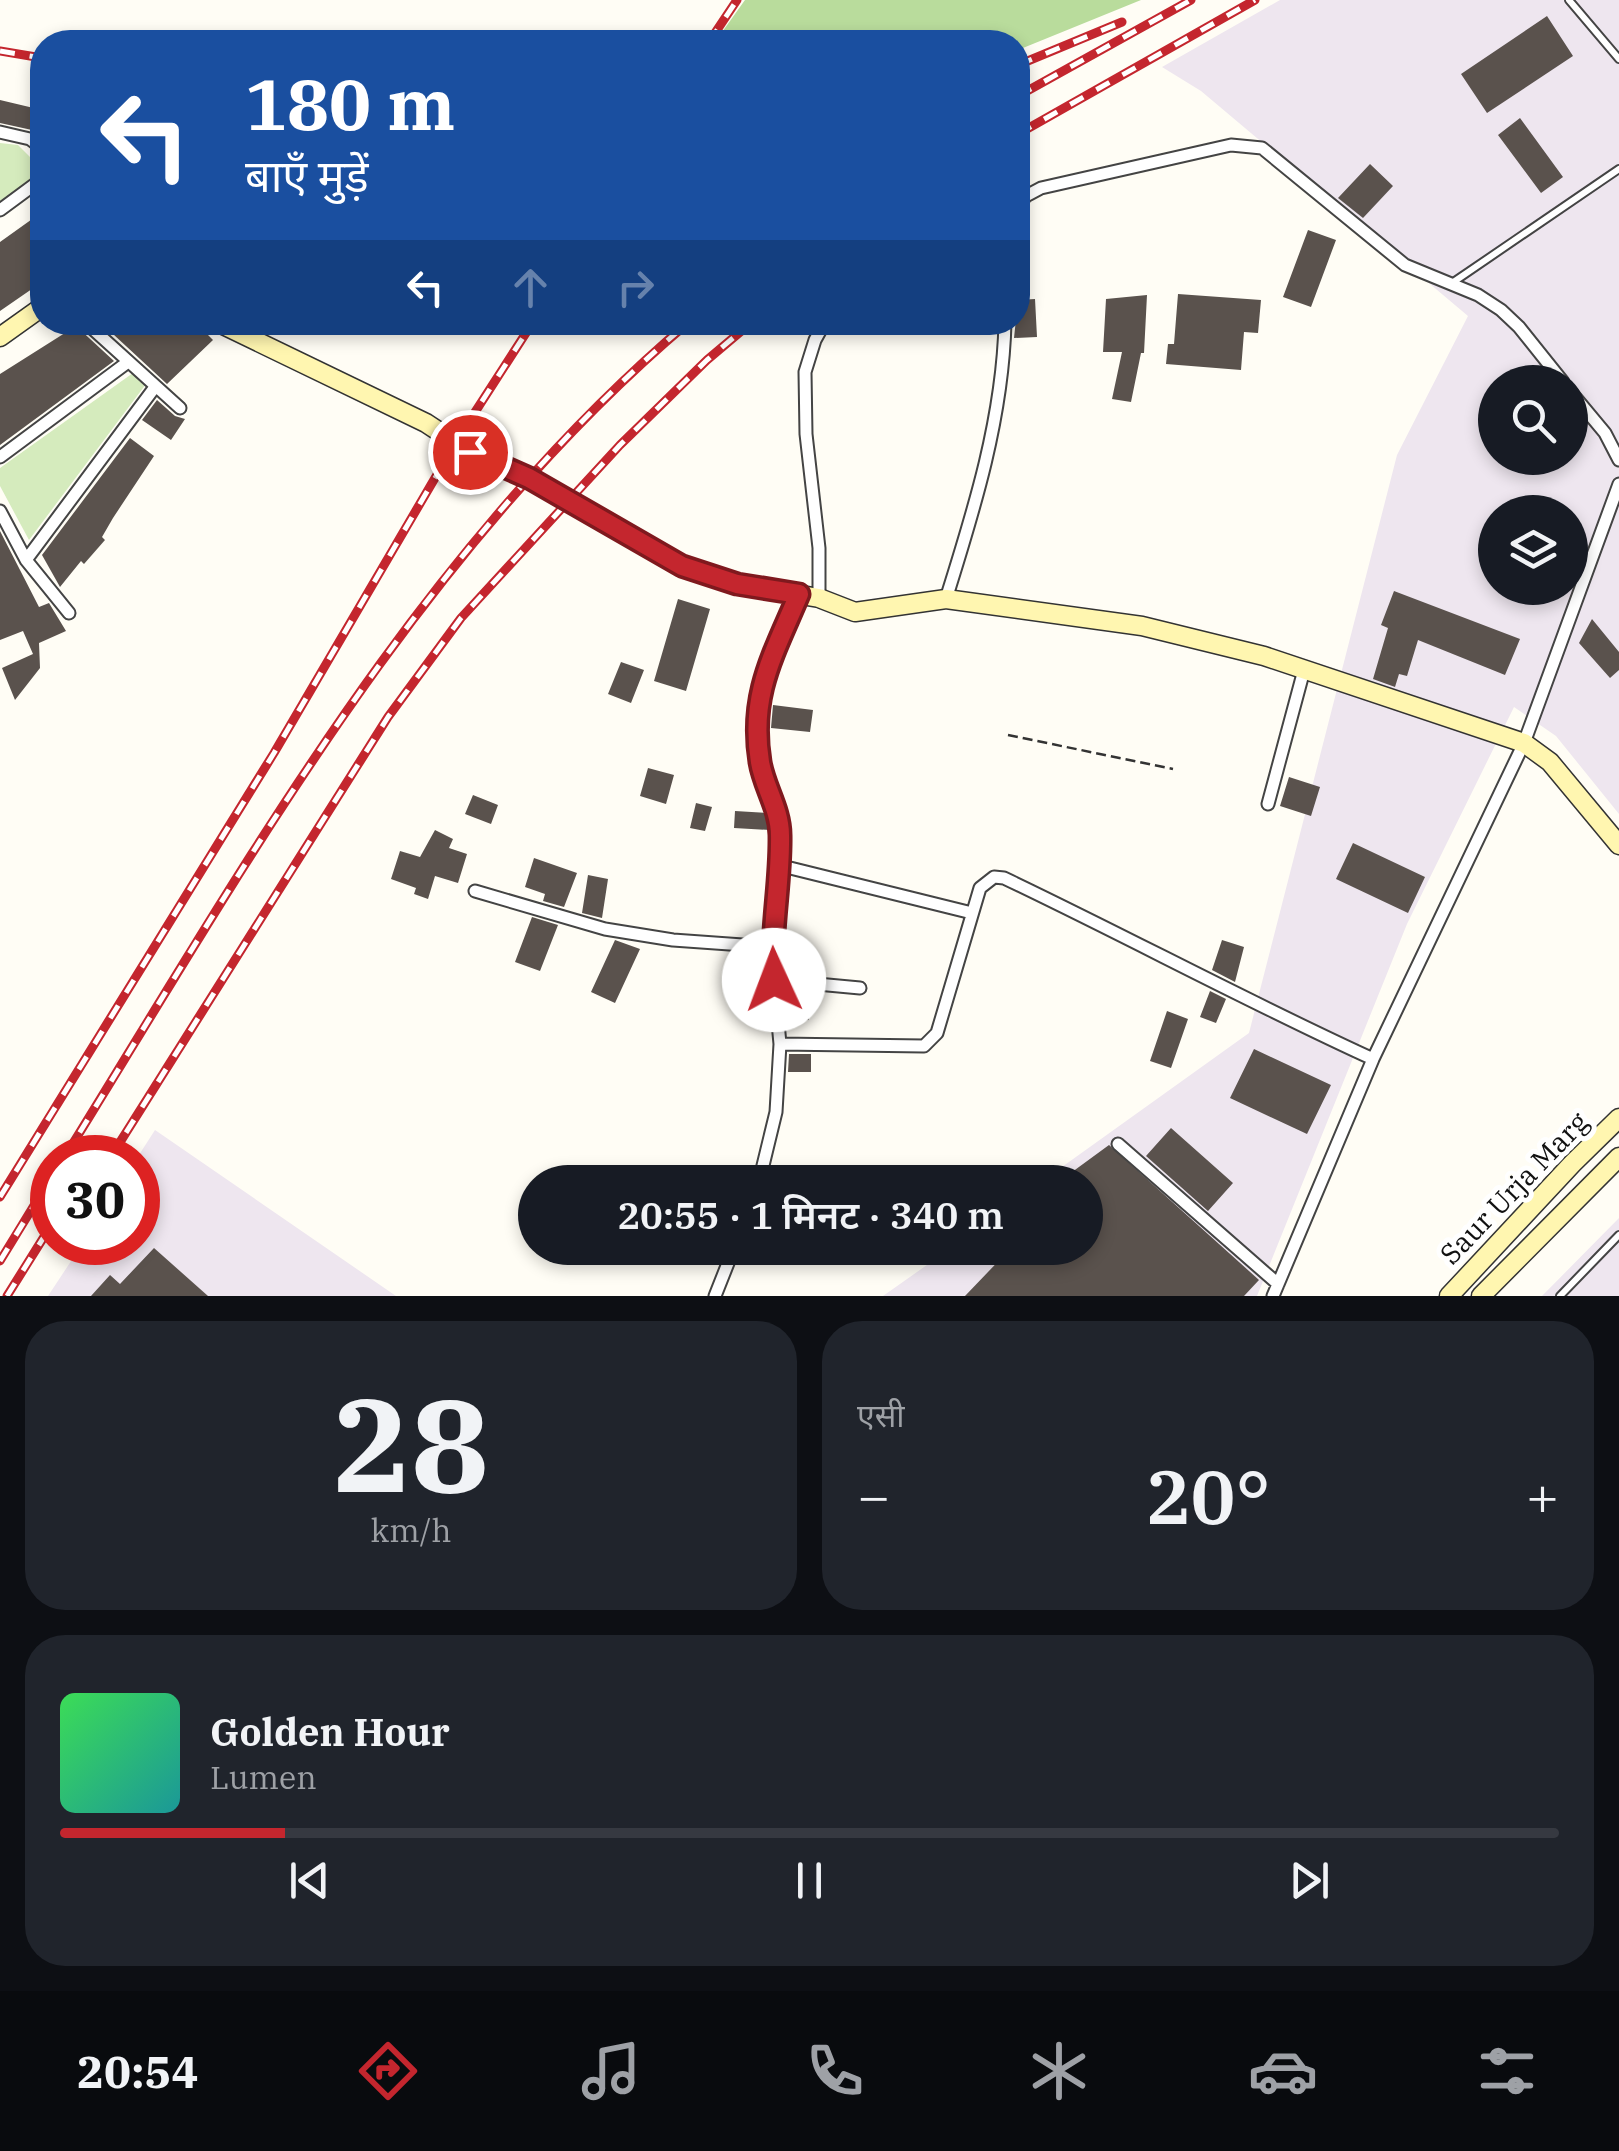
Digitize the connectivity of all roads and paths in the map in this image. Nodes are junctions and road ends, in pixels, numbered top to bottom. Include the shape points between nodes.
1 (1569, 0) edge
2 (1619, 59) edge
3 (0, 132) edge
4 (30, 139) edge
5 (1619, 169) edge
6 (30, 188) edge
7 (1030, 194) edge
8 (0, 210) edge
9 (1452, 283) junction
10 (30, 316) edge
11 (99, 335) edge
12 (244, 335) edge
13 (819, 335) edge
14 (1003, 335) edge
15 (0, 337) edge
16 (128, 362) junction
17 (1548, 365) edge
18 (154, 387) junction
19 (180, 408) dead end
20 (1588, 413) edge
21 (0, 457) edge
22 (1619, 460) edge
23 (1619, 468) edge
24 (1619, 484) edge
25 (0, 511) edge
26 (26, 560) junction
27 (799, 594) junction
28 (819, 598) junction
29 (946, 599) junction
30 (68, 613) dead end
31 (1304, 670) junction
32 (1008, 735) dead end
33 (1524, 743) junction
34 (1173, 769) dead end
35 (1268, 804) dead end
36 (1619, 845) edge
37 (778, 865) junction
38 (474, 890) dead end
39 (972, 912) junction
40 (771, 947) junction
41 (774, 980) junction
42 (860, 988) dead end
43 (780, 1044) junction
44 (1373, 1059) junction
45 (1619, 1118) edge
46 (1118, 1144) dead end
47 (1619, 1157) edge
48 (763, 1165) edge
49 (1619, 1235) edge
50 (727, 1265) edge
51 (1276, 1290) edge
52 (715, 1296) edge
53 (1449, 1296) edge
54 (1482, 1296) edge
55 (1560, 1296) edge

1 - 2 lane
3 - 4 street
5 - 9 lane
6 - 8 street
7 - 9 street via 1244,144 1262,148 1405,265
9 - 17 street via 1501,310
10 - 15 street
11 - 16 street
12 - 27 street via 426,422 682,566
13 - 28 street via 805,372
14 - 29 street via 991,436
16 - 18 street
16 - 21 street
18 - 19 street
18 - 26 street
20 - 22 street
22 - 23 street
24 - 33 street
25 - 26 street
26 - 30 street
27 - 28 street
27 - 37 street via 758,698 760,763 780,824
28 - 29 street via 855,612
29 - 31 street via 1142,626
31 - 33 street
31 - 35 street
32 - 34 path
33 - 36 street via 1550,762
33 - 44 street
37 - 39 street
37 - 40 street
38 - 40 street via 605,928
39 - 43 street via 937,1033 924,1046
39 - 44 street via 985,882 1004,878
40 - 41 street
41 - 42 street
41 - 43 street
43 - 48 street
44 - 51 street
45 - 53 street, Saur Urja Marg
46 - 51 street
47 - 54 street, Saur Urja Marg
49 - 55 lane
50 - 52 street

